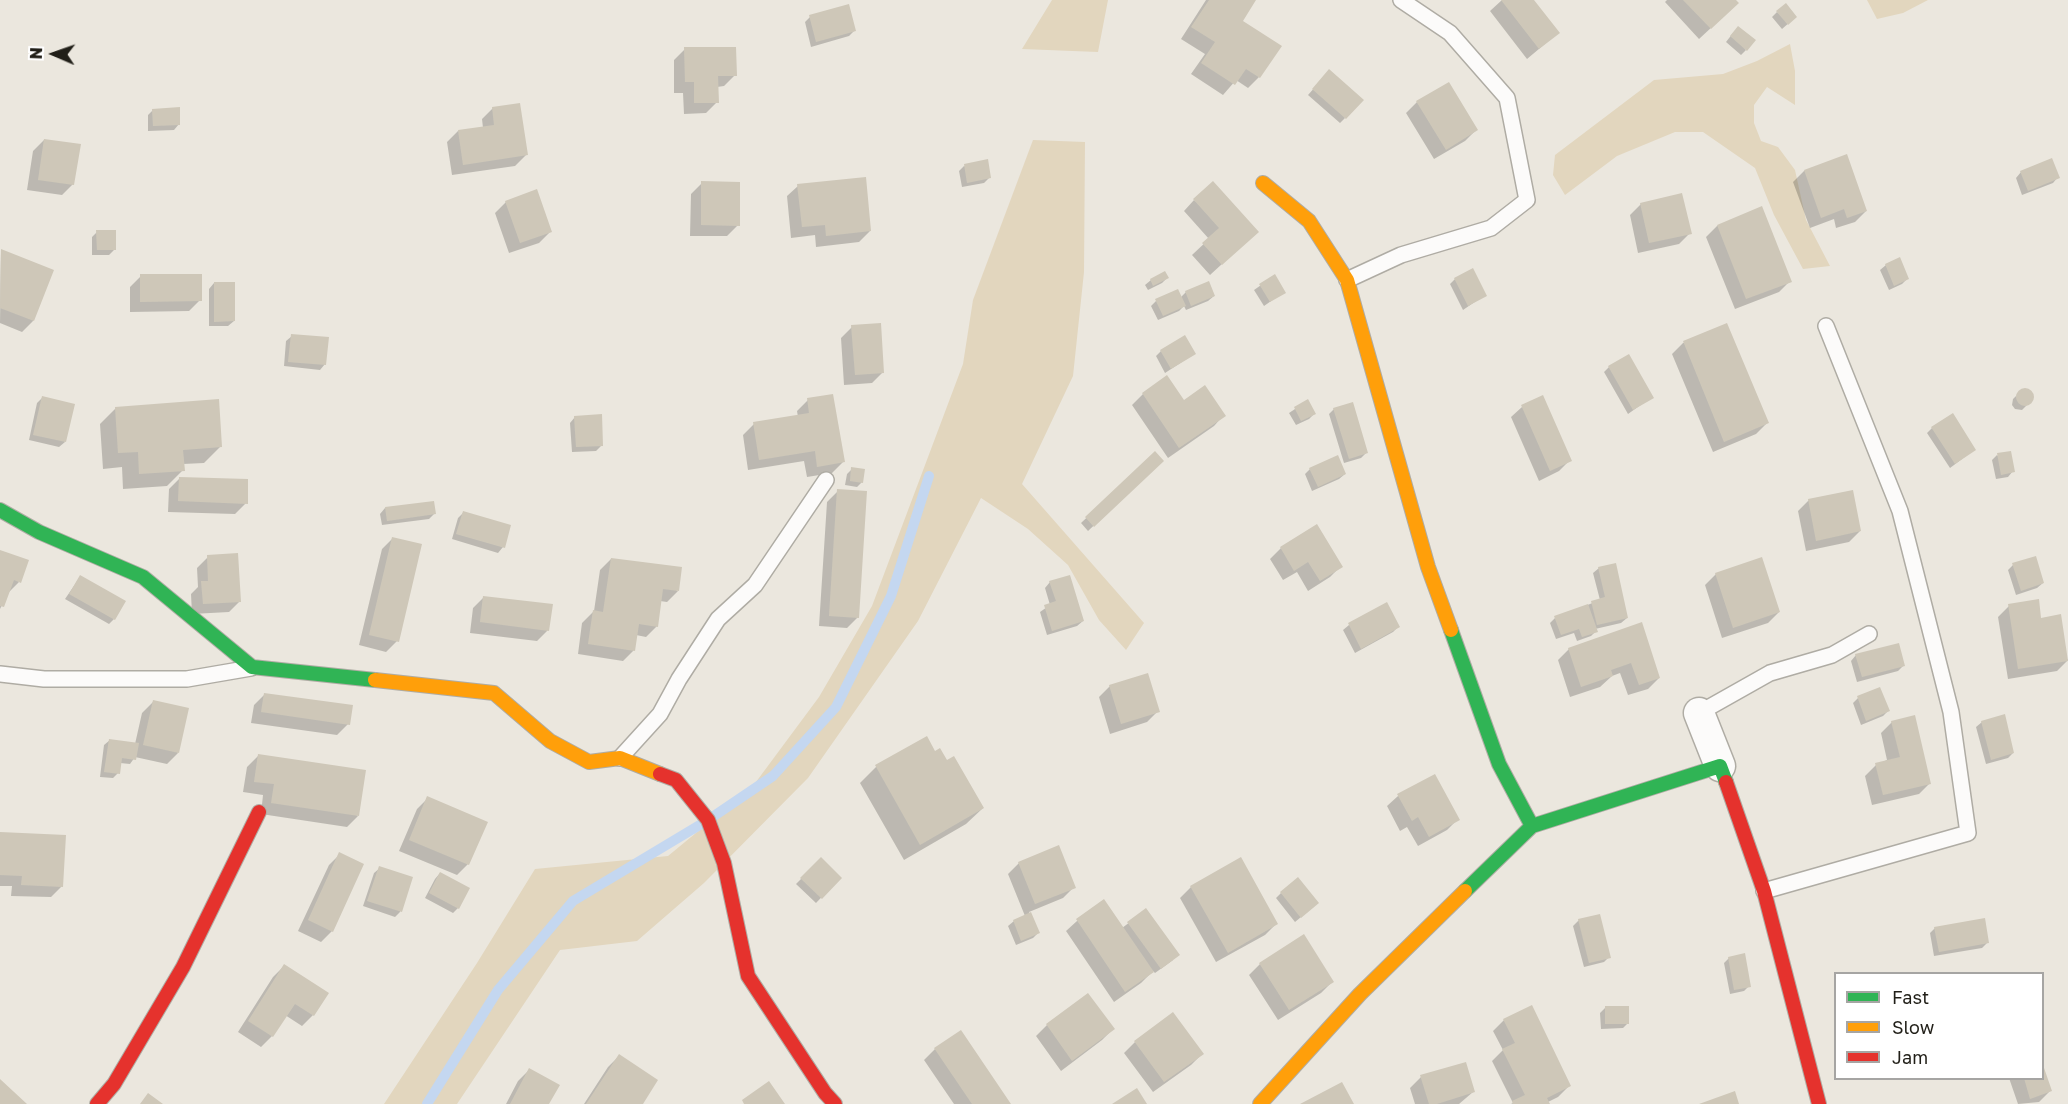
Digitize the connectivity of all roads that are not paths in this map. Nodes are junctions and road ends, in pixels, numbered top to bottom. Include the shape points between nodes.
1 (1401, 0) edge
2 (1263, 183) dead end
3 (1347, 280) junction
4 (1826, 326) dead end
5 (826, 480) dead end
6 (0, 510) edge
7 (1869, 634) dead end
8 (252, 668) junction
9 (0, 674) edge
10 (1699, 713) joint
11 (620, 758) junction
12 (1720, 766) junction
13 (259, 812) dead end
14 (1532, 826) junction
15 (1764, 891) junction
16 (97, 1104) edge
17 (835, 1104) edge
18 (1260, 1104) edge
19 (1819, 1104) edge

1 - 3 lane via 1450,33 1507,98 1527,200 1491,228 1401,255
2 - 3 street via 1310,221
3 - 14 street via 1428,567 1499,764
4 - 15 lane via 1900,511 1951,712 1968,833
5 - 11 lane via 755,585 718,619 660,714
6 - 8 street via 39,532 143,577
7 - 10 lane via 1832,655 1770,673
8 - 9 lane via 187,679 44,679
8 - 11 street via 494,693 550,741 589,762
10 - 12 street
11 - 17 street via 676,780 708,820 724,863 748,976
12 - 14 street
12 - 15 street
13 - 16 street via 183,968 114,1084
14 - 18 street via 1360,994
15 - 19 street

